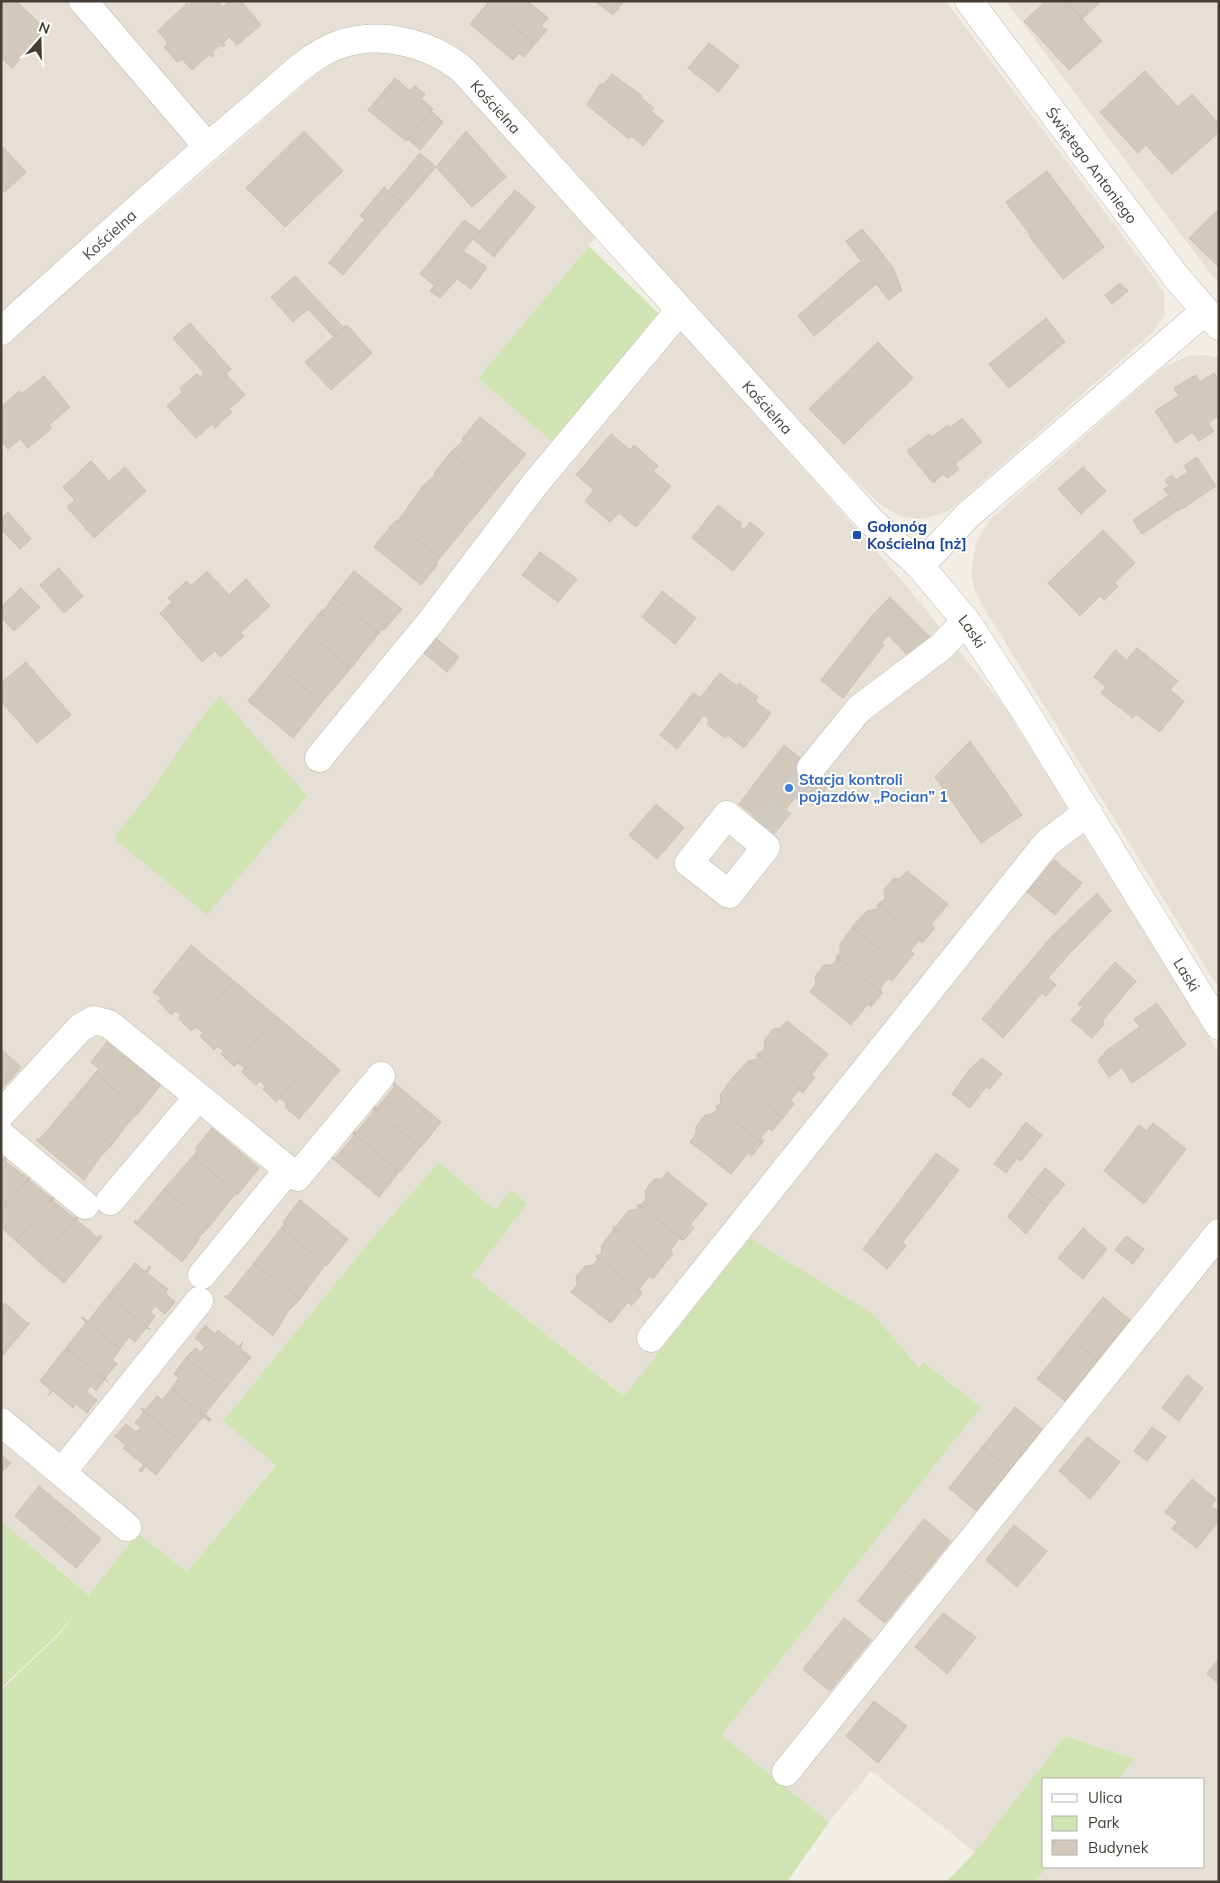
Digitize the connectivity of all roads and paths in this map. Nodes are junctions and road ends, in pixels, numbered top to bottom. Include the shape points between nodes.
1 (83, 1) edge
2 (969, 1) edge
3 (208, 147) junction
4 (680, 310) junction
5 (1212, 318) edge
6 (1, 331) edge
7 (920, 566) junction
8 (966, 621) junction
9 (319, 758) dead end
10 (811, 768) tunnel mouth
11 (1088, 812) junction
12 (1219, 1026) edge
13 (380, 1076) dead end
14 (198, 1097) junction
15 (1, 1114) edge
16 (1, 1135) edge
17 (288, 1170) junction
18 (1219, 1233) edge
19 (202, 1275) dead end
20 (199, 1301) dead end
21 (651, 1338) dead end
22 (1, 1422) edge
23 (62, 1472) junction
24 (127, 1527) dead end
25 (786, 1772) dead end

1 - 3 street
2 - 5 street, Świętego Antoniego via 1177,278
3 - 4 street, Kościelna via 321,52 352,40 397,41 424,47 448,57 463,70
3 - 6 street, Kościelna
4 - 7 street, Kościelna via 871,521
4 - 9 street via 535,484 433,619
5 - 7 street via 968,515
7 - 8 street, Laski
8 - 10 street via 941,647 859,709
8 - 11 street, Laski
11 - 12 street, Laski
11 - 21 street via 1047,843
13 - 17 street via 296,1177
14 - 15 street via 109,1024 94,1020 80,1028
14 - 16 street via 98,1203
14 - 17 street
17 - 19 street
18 - 25 street
20 - 23 street
22 - 23 street
23 - 24 street

